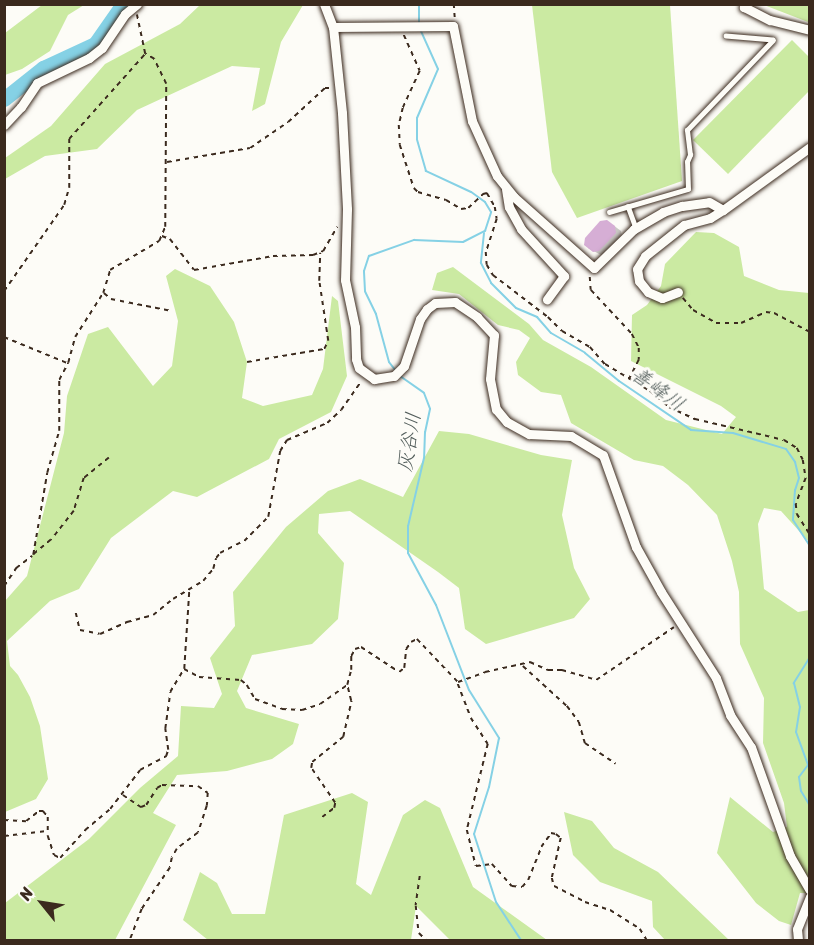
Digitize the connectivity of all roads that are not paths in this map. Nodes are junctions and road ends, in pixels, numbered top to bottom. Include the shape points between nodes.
1 (324, 4) edge
2 (746, 4) edge
3 (133, 5) edge
4 (333, 27) junction
5 (810, 30) edge
6 (726, 36) dead end
7 (4, 125) edge
8 (810, 147) edge
9 (506, 187) junction
10 (627, 206) junction
11 (723, 210) junction
12 (609, 212) dead end
13 (636, 228) junction
14 (678, 292) road end
15 (547, 299) dead end
16 (810, 890) edge
17 (810, 897) edge
18 (798, 940) edge

1 - 4 street
2 - 5 street via 744,8 770,20
3 - 7 street via 102,48 37,83
4 - 9 street via 453,26 472,121
4 - 16 street via 347,209 345,280 359,368 374,379 394,376 404,366 427,309 444,301 463,305 494,335 490,380 496,409 507,422 529,434 571,436 603,455 636,547 716,678 730,715 751,747 790,856
6 - 10 lane via 773,40 687,130 688,189
8 - 11 street
9 - 13 street via 594,268
9 - 15 street via 509,207 521,228 564,276
10 - 12 lane
10 - 13 lane
11 - 13 street via 709,202 682,206
11 - 14 street via 684,225 645,256 638,268 639,281 648,292 662,298
17 - 18 street via 797,928

